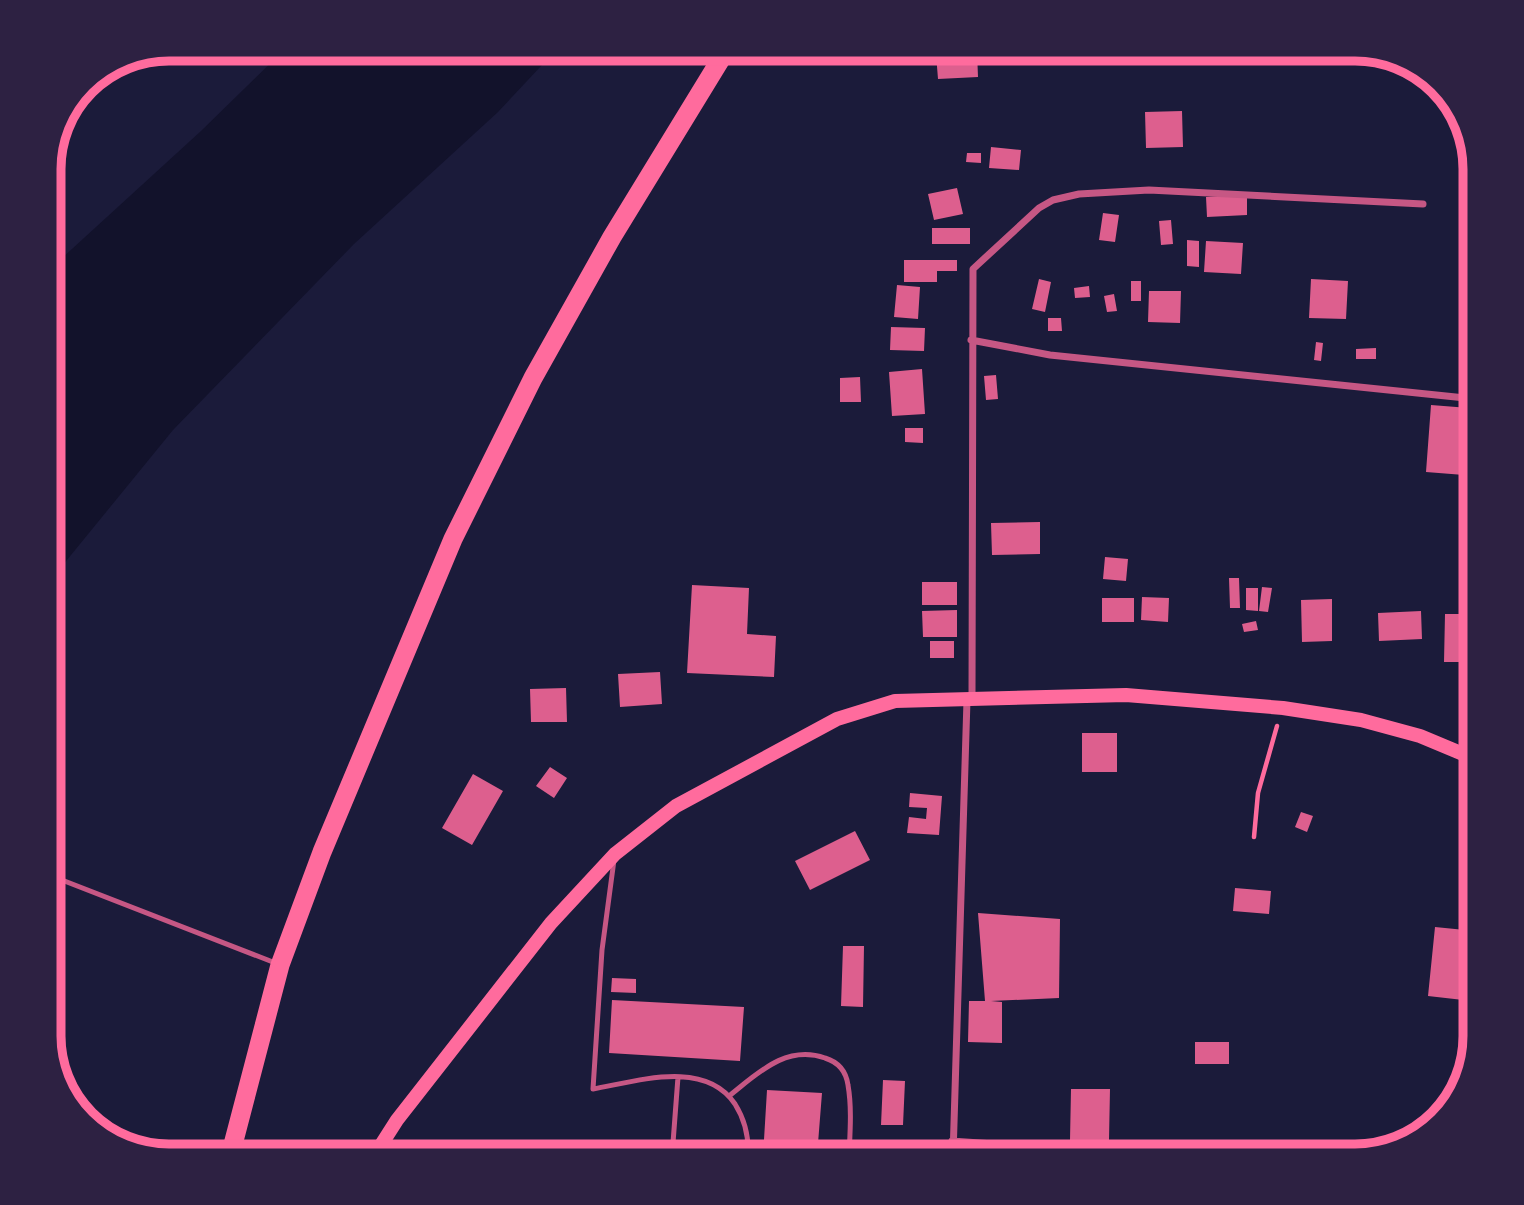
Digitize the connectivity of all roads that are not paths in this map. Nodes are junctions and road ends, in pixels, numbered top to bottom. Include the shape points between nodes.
1 (720, 61) edge
2 (1423, 204) dead end
3 (971, 340) junction
4 (1463, 398) edge
5 (969, 700) junction
6 (1463, 755) edge
7 (615, 853) junction
8 (61, 880) edge
9 (280, 965) junction
10 (260, 1050) junction
11 (678, 1077) junction
12 (729, 1096) junction
13 (952, 1141) junction
14 (233, 1144) edge
15 (243, 1144) edge
16 (382, 1144) edge
17 (673, 1144) edge
18 (746, 1144) edge
19 (849, 1144) edge
20 (952, 1144) edge
21 (994, 1144) edge

1 - 9 highway via 559,331 453,539 322,852
2 - 3 street via 1149,190 1053,200 1027,217 973,269
3 - 4 street via 1050,355
3 - 5 street
5 - 6 main road via 1126,695 1283,708 1408,732
5 - 7 main road via 895,701 837,719 676,806
5 - 13 street
7 - 11 lane via 601,950 593,1089
7 - 16 main road via 551,923
8 - 9 lane
9 - 10 highway
10 - 14 highway
10 - 15 highway
11 - 12 lane via 701,1078 717,1084
11 - 17 lane
12 - 18 lane via 743,1117
12 - 19 lane via 765,1068 793,1055 808,1053 833,1061 848,1084
13 - 20 street
13 - 21 street

